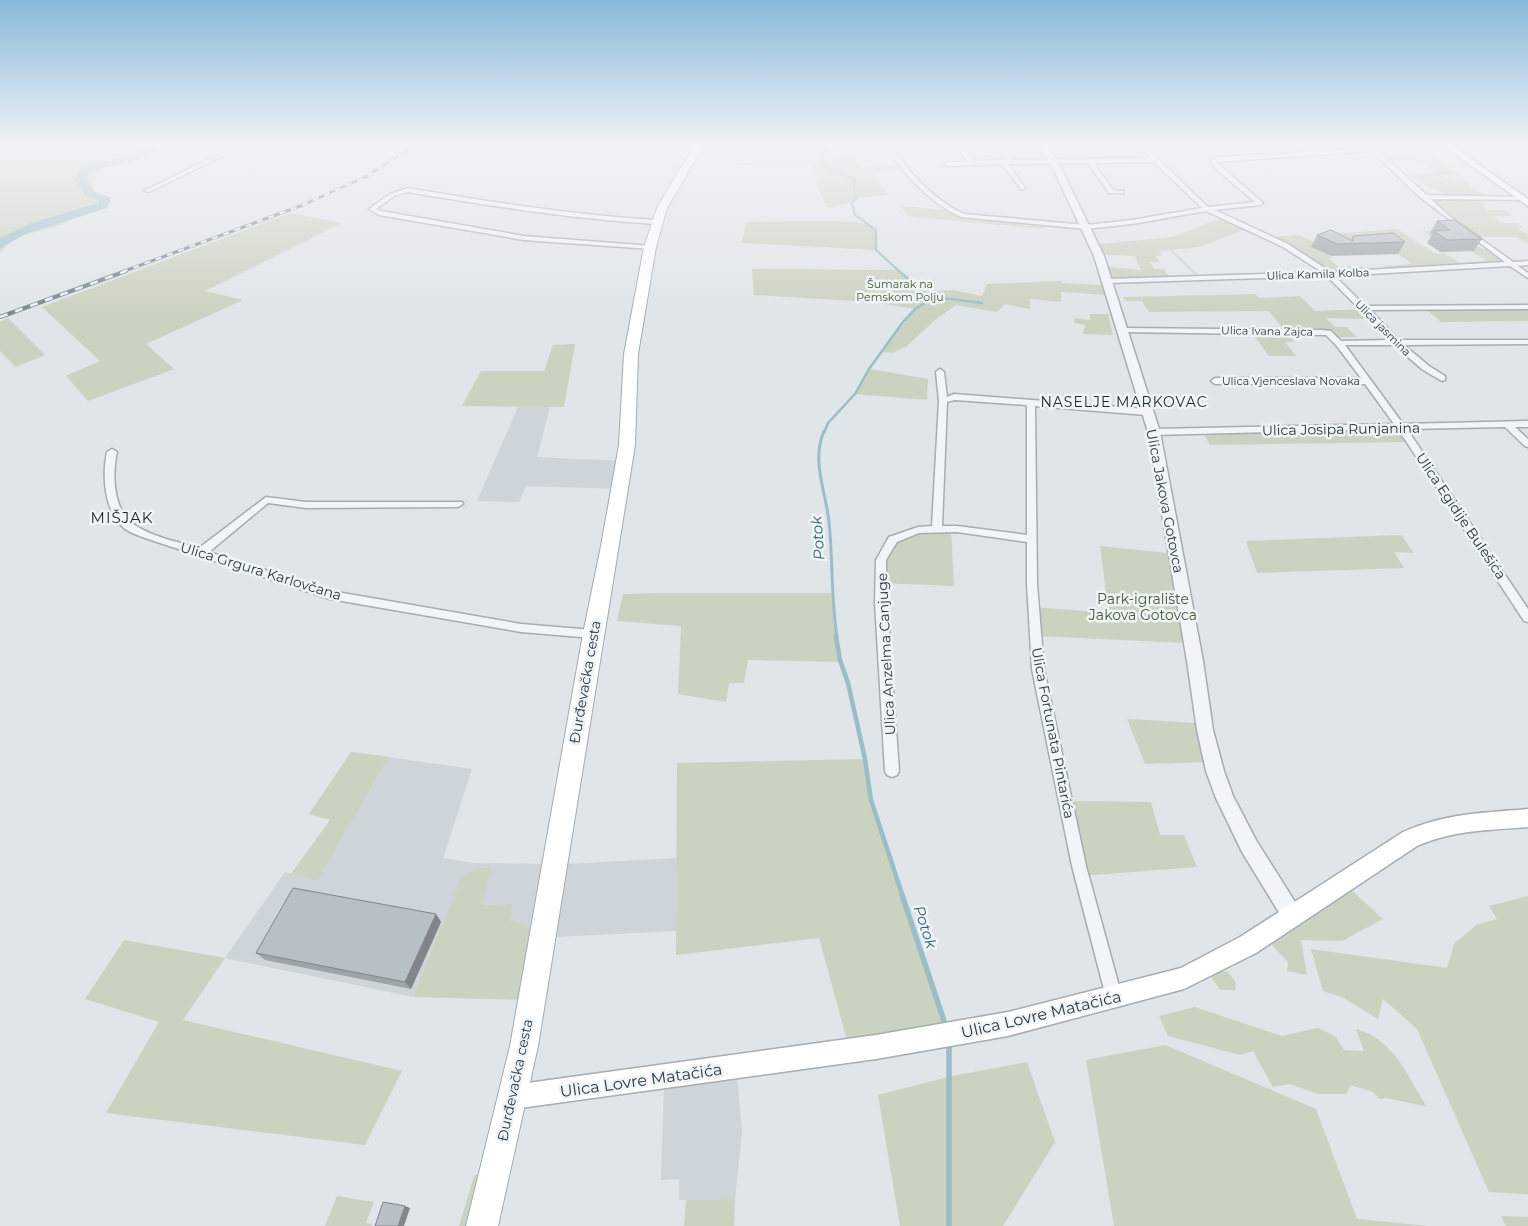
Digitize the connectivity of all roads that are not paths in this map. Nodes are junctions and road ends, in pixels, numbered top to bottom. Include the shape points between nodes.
1 (381, 202) edge
2 (472, 202) edge
3 (667, 202) edge
4 (940, 202) edge
5 (1074, 202) edge
6 (1200, 202) edge
7 (1259, 202) edge
8 (1429, 202) edge
9 (1207, 209) junction
10 (656, 222) junction
11 (1086, 227) junction
12 (650, 247) junction
13 (1511, 264) junction
14 (1528, 264) edge
15 (1328, 274) junction
16 (1528, 276) edge
17 (1108, 281) junction
18 (1528, 307) edge
19 (1363, 308) junction
20 (1122, 330) junction
21 (1398, 342) junction
22 (1528, 342) edge
23 (1339, 343) junction
24 (940, 372) dead end
25 (1442, 378) dead end
26 (1215, 381) dead end
27 (1368, 381) junction
28 (943, 401) junction
29 (1031, 403) junction
30 (1146, 412) junction
31 (1528, 424) edge
32 (1508, 425) junction
33 (1402, 428) junction
34 (1154, 432) junction
35 (1528, 444) edge
36 (112, 452) dead end
37 (458, 504) dead end
38 (937, 529) junction
39 (1032, 539) junction
40 (200, 553) junction
41 (1528, 618) edge
42 (593, 634) junction
43 (892, 771) dead end
44 (1528, 818) edge
45 (1292, 916) junction
46 (1114, 997) junction
47 (513, 1097) junction
48 (482, 1226) edge

1 - 12 street via 372,208 378,213 524,238
2 - 10 street via 607,220
3 - 10 main road, Đurđevačka cesta
4 - 11 street via 948,210 963,216
5 - 11 street, Ulica Jakova Gotovca
6 - 9 street
7 - 9 street
8 - 13 street
9 - 11 street
9 - 15 street, Ulica jasmina via 1270,237
10 - 12 main road, Đurđevačka cesta
11 - 17 street, Ulica Jakova Gotovca
12 - 42 main road, Đurđevačka cesta via 631,354 627,445
13 - 14 street, Ulica Kamila Kolba
13 - 15 street, Ulica Kamila Kolba
13 - 16 street
15 - 17 street, Ulica Kamila Kolba
15 - 19 street, Ulica jasmina
17 - 20 street, Ulica Jakova Gotovca
18 - 19 street
19 - 21 street, Ulica jasmina
20 - 23 street, Ulica Ivana Zajca via 1322,332
20 - 30 street, Ulica Jakova Gotovca
21 - 22 street, Ulica Ivana Zajca
21 - 23 street, Ulica Ivana Zajca
21 - 25 street, Ulica jasmina via 1422,366
23 - 27 street, Ulica Egidije Bulešića
24 - 28 street
26 - 27 street, Ulica Vjenceslava Novaka
27 - 33 street, Ulica Egidije Bulešića
28 - 29 street via 954,397
28 - 38 street
29 - 30 street
29 - 39 street, Ulica Fortunata Pintarića
30 - 34 street, Ulica Jakova Gotovca
31 - 32 street, Ulica Josipa Runjanina
32 - 33 street, Ulica Josipa Runjanina
32 - 35 street
33 - 34 street, Ulica Josipa Runjanina
33 - 41 street, Ulica Egidije Bulešića
34 - 45 street, Ulica Jakova Gotovca via 1205,730 1215,771 1249,846
36 - 40 street, Ulica Grgura Karlovčana via 109,461 111,485 126,525
37 - 40 street via 306,505 266,500
38 - 39 street via 957,528
38 - 43 street, Ulica Anzelma Canjuge via 918,530 893,540 882,560 881,603
39 - 46 street, Ulica Fortunata Pintarića via 1038,669 1080,871
40 - 42 street, Ulica Grgura Karlovčana via 330,595 512,626
42 - 47 main road, Đurđevačka cesta
44 - 45 main road, Ulica Lovre Matačića via 1466,823 1432,829 1410,838
45 - 46 main road, Ulica Lovre Matačića via 1248,945 1184,978
46 - 47 main road, Ulica Lovre Matačića via 1008,1024 876,1047
47 - 48 main road, Đurđevačka cesta

